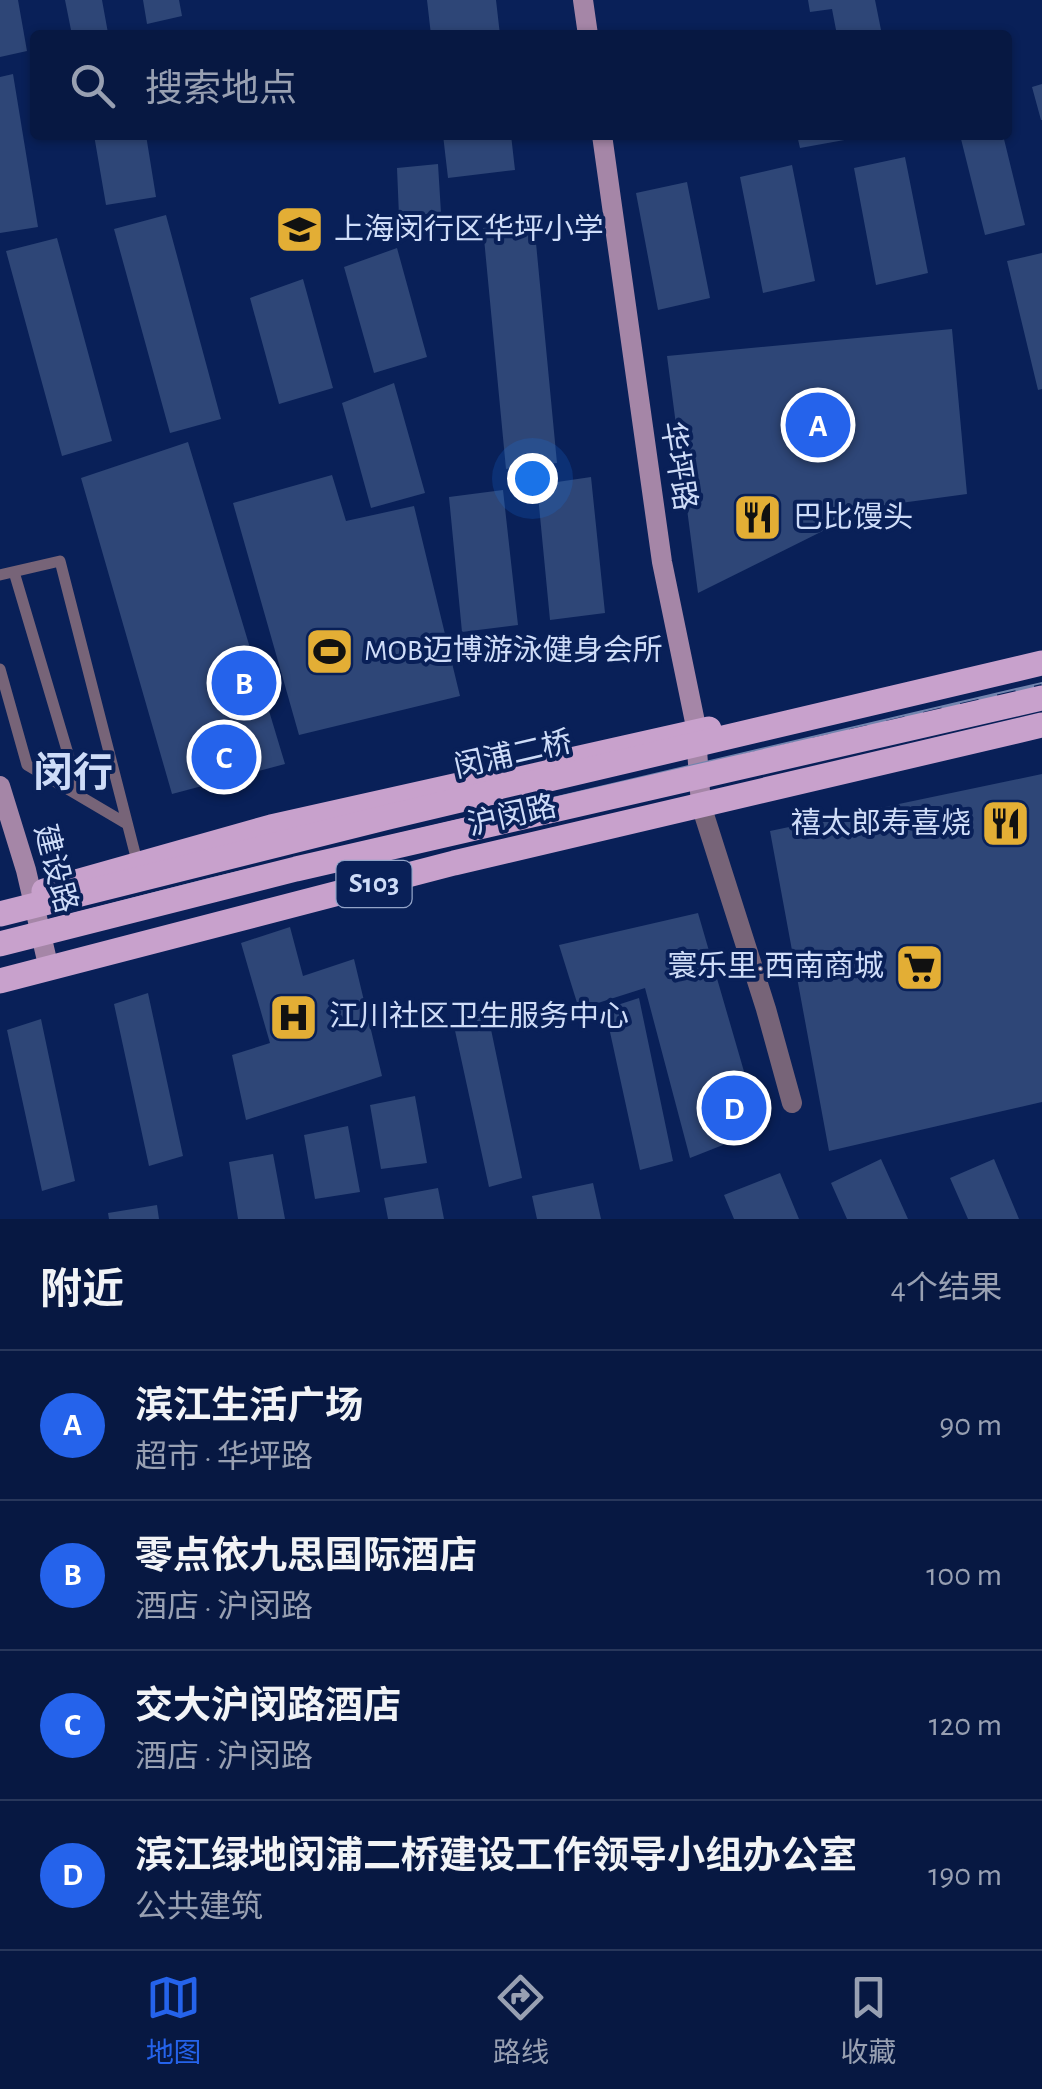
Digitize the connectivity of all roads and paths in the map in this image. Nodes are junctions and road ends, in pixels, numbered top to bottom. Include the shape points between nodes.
1 (584, 0) edge
2 (587, 30) edge
3 (603, 140) edge
4 (14, 572) junction
5 (0, 575) edge
6 (1042, 652) edge
7 (1042, 663) edge
8 (0, 670) edge
9 (1042, 698) edge
10 (1042, 726) edge
11 (696, 732) junction
12 (0, 786) edge
13 (80, 794) junction
14 (701, 805) junction
15 (128, 824) junction
16 (138, 864) junction
17 (32, 894) junction
18 (0, 902) edge
19 (0, 914) edge
20 (0, 944) edge
21 (49, 968) junction
22 (0, 982) edge
23 (792, 1103) dead end

1 - 2 street
3 - 11 street, 华坪路 via 662,562
4 - 5 lane
4 - 13 lane
4 - 15 lane via 60,561
6 - 11 main road, 沪闵路
7 - 19 main road, 闵浦二桥, bridge
8 - 13 lane via 27,766
9 - 20 main road, 闵浦二桥, bridge
10 - 14 main road, 沪闵路 / S103
11 - 14 street, 华坪路
11 - 16 main road, 沪闵路 via 271,827
12 - 17 street, 建设路
13 - 15 lane
14 - 21 main road, 沪闵路 / S103
14 - 23 street
15 - 16 lane
16 - 17 main road, 沪闵路
17 - 18 main road, 沪闵路
17 - 21 street, 建设路
21 - 22 main road, 沪闵路 / S103

